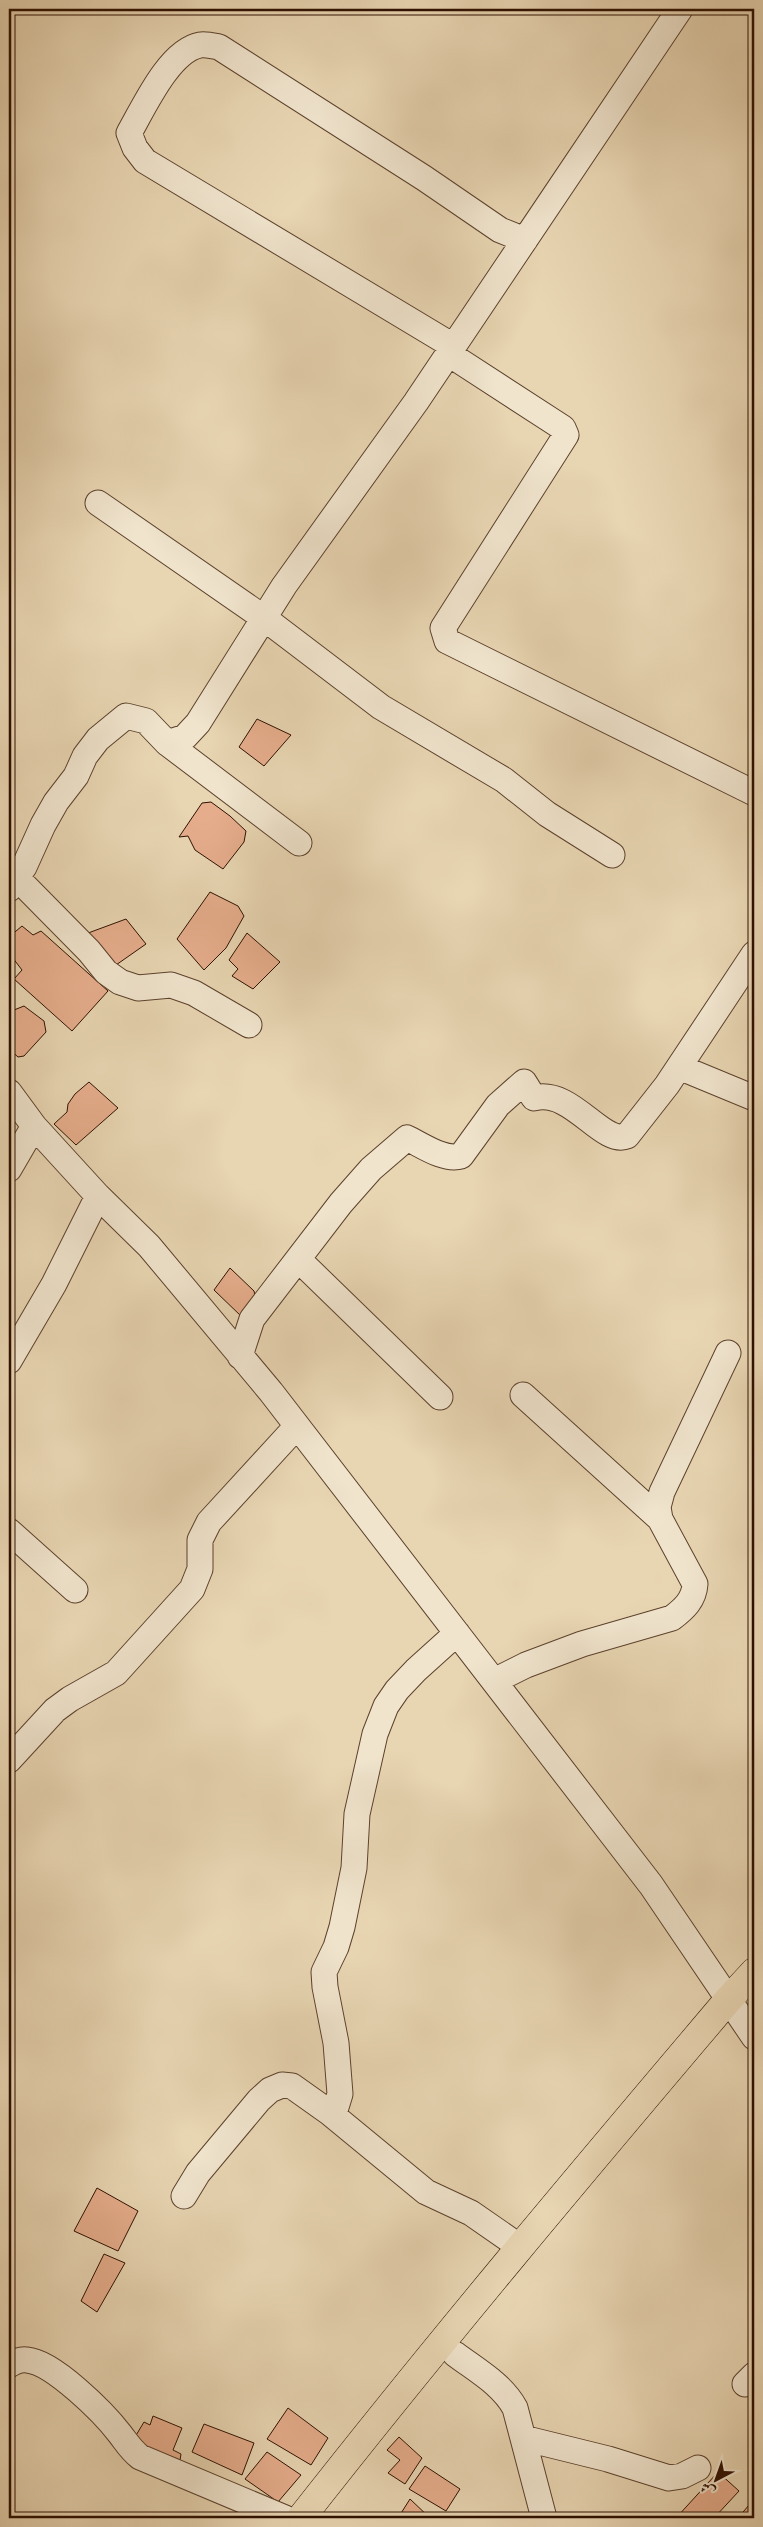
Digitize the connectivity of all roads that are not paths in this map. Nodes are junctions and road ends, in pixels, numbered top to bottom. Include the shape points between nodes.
1 (680, 9) edge
2 (525, 240) junction
3 (451, 350) junction
4 (98, 503) dead end
5 (264, 618) junction
6 (167, 743) junction
7 (754, 793) edge
8 (299, 843) dead end
9 (612, 855) dead end
10 (13, 883) edge
11 (754, 954) edge
12 (249, 1025) dead end
13 (679, 1067) junction
14 (9, 1092) edge
15 (754, 1098) edge
16 (34, 1126) junction
17 (9, 1169) edge
18 (98, 1196) junction
19 (299, 1260) junction
20 (728, 1353) dead end
21 (240, 1356) junction
22 (9, 1361) edge
23 (523, 1395) dead end
24 (440, 1397) dead end
25 (297, 1426) junction
26 (660, 1519) junction
27 (9, 1531) edge
28 (75, 1590) dead end
29 (457, 1633) junction
30 (494, 1682) junction
31 (9, 1760) edge
32 (754, 1972) edge
33 (744, 2013) edge
34 (330, 2113) junction
35 (184, 2196) dead end
36 (520, 2247) junction
37 (455, 2354) junction
38 (9, 2364) edge
39 (523, 2438) junction
40 (698, 2468) dead end
41 (285, 2518) edge
42 (301, 2518) edge
43 (325, 2518) edge
44 (544, 2518) edge

1 - 2 street
2 - 3 street
2 - 3 street via 500,230 219,47 201,44 170,65 130,133 135,148 145,161
3 - 5 street
3 - 7 street via 563,428 566,435 443,628 447,641
4 - 5 street
5 - 6 street via 198,724 185,737
5 - 9 street via 381,707 504,780 547,814
6 - 8 street
6 - 10 street via 146,721 126,716 110,727 90,750 76,776 56,802
10 - 12 street via 120,982 138,988 171,985 194,993
11 - 13 street
13 - 15 street
13 - 19 street via 634,1129 623,1138 613,1137 572,1105 559,1100 534,1098 524,1082 498,1105 461,1156 434,1152 407,1138 371,1169
14 - 16 street
16 - 17 street
16 - 18 street
18 - 21 street via 148,1246
18 - 22 street via 54,1284
19 - 21 street via 252,1320
19 - 24 street
20 - 26 street via 662,1492 658,1507
21 - 25 street
23 - 26 street
25 - 29 street
25 - 31 street via 209,1522 200,1540 200,1569 192,1589 116,1673 55,1710
26 - 30 street via 695,1584 692,1599 683,1610 662,1622 563,1651
27 - 28 street
29 - 30 street
29 - 34 street via 397,1690 386,1706 375,1734 357,1814 354,1868 342,1927 324,1972 336,2043 340,2094 336,2107
30 - 33 street via 651,1885
32 - 33 main road
33 - 36 main road
33 - 37 main road via 620,2154
34 - 35 street via 292,2086 270,2090 198,2173
34 - 36 street via 426,2192 471,2213
36 - 42 main road
37 - 39 street via 509,2398
37 - 43 main road
38 - 41 street via 27,2360 48,2368 92,2404 140,2458
39 - 40 street via 669,2478
39 - 44 street

